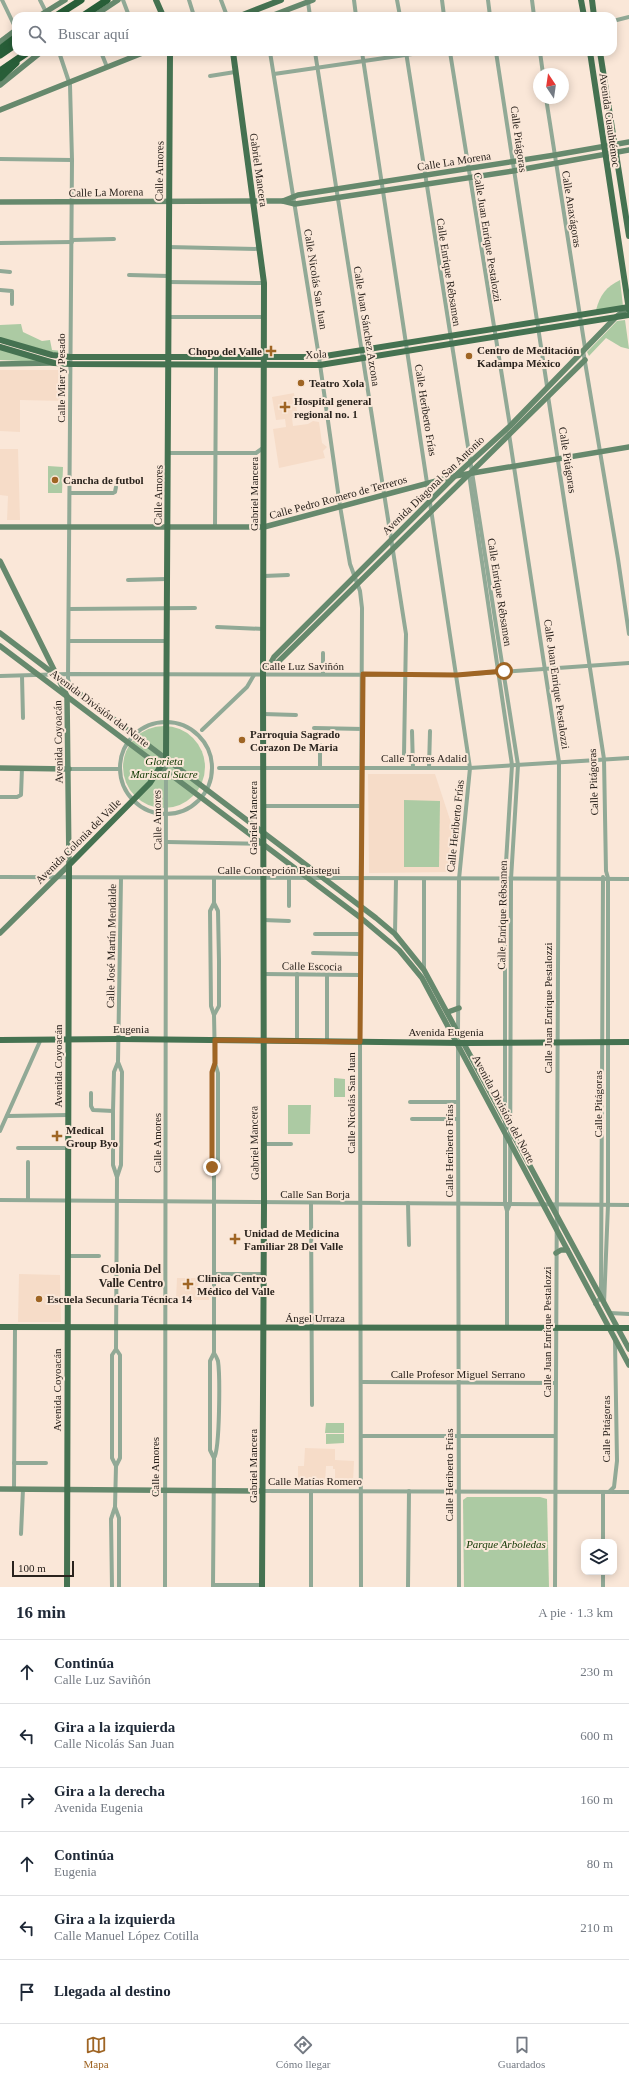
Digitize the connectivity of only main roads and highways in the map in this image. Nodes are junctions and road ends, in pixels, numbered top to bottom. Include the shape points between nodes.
1 (81, 0) edge
2 (107, 0) edge
3 (156, 0) edge
4 (282, 0) edge
5 (581, 0) edge
6 (592, 0) edge
7 (62, 12) edge
8 (89, 12) edge
9 (161, 12) edge
10 (252, 12) edge
11 (583, 12) edge
12 (594, 12) edge
13 (12, 40) edge
14 (12, 47) edge
15 (0, 49) edge
16 (0, 55) edge
17 (170, 56) edge
18 (233, 56) edge
19 (591, 56) edge
20 (601, 56) edge
21 (20, 57) joint
22 (0, 71) edge
23 (0, 78) edge
24 (629, 236) edge
25 (629, 308) edge
26 (629, 315) edge
27 (0, 340) edge
28 (0, 347) edge
29 (167, 357) junction
30 (264, 358) junction
31 (264, 365) junction
32 (167, 366) junction
33 (166, 758) joint
34 (69, 865) joint
35 (68, 1039) junction
36 (0, 1040) edge
37 (263, 1041) junction
38 (629, 1042) edge
39 (0, 1327) edge
40 (67, 1327) junction
41 (263, 1328) junction
42 (629, 1328) edge
43 (262, 1586) edge
44 (67, 1587) edge

1 - 7 highway
2 - 8 highway
3 - 9 main road
4 - 10 main road
5 - 11 main road
6 - 12 main road
13 - 15 highway
14 - 16 highway
17 - 29 main road, Calle Amores
18 - 30 main road, Gabriel Mancera via 264,283
19 - 25 main road, Avenida Cuauhtémoc
20 - 24 main road, Avenida Cuauhtémoc
21 - 22 highway
21 - 23 highway
25 - 30 main road, Xola via 319,357
26 - 31 main road, Xola via 320,365
27 - 29 main road, Xola via 52,355 70,357
28 - 32 main road, Xola via 54,364
29 - 30 main road, Xola
29 - 32 main road, Calle Amores
30 - 31 main road, Gabriel Mancera
31 - 32 main road, Xola
31 - 37 main road, Gabriel Mancera
32 - 33 main road, Calle Amores
33 - 34 main road, Avenida Colonia del Valle via 163,768 150,783
34 - 35 main road, Avenida Coyoacán
35 - 36 main road, Eugenia
35 - 37 main road, Eugenia
35 - 40 main road, Avenida Coyoacán
37 - 38 main road, Avenida Eugenia
37 - 41 main road, Gabriel Mancera
39 - 40 main road, Ángel Urraza
40 - 41 main road, Ángel Urraza
40 - 44 main road, Avenida Coyoacán
41 - 42 main road, Ángel Urraza
41 - 43 main road, Gabriel Mancera

